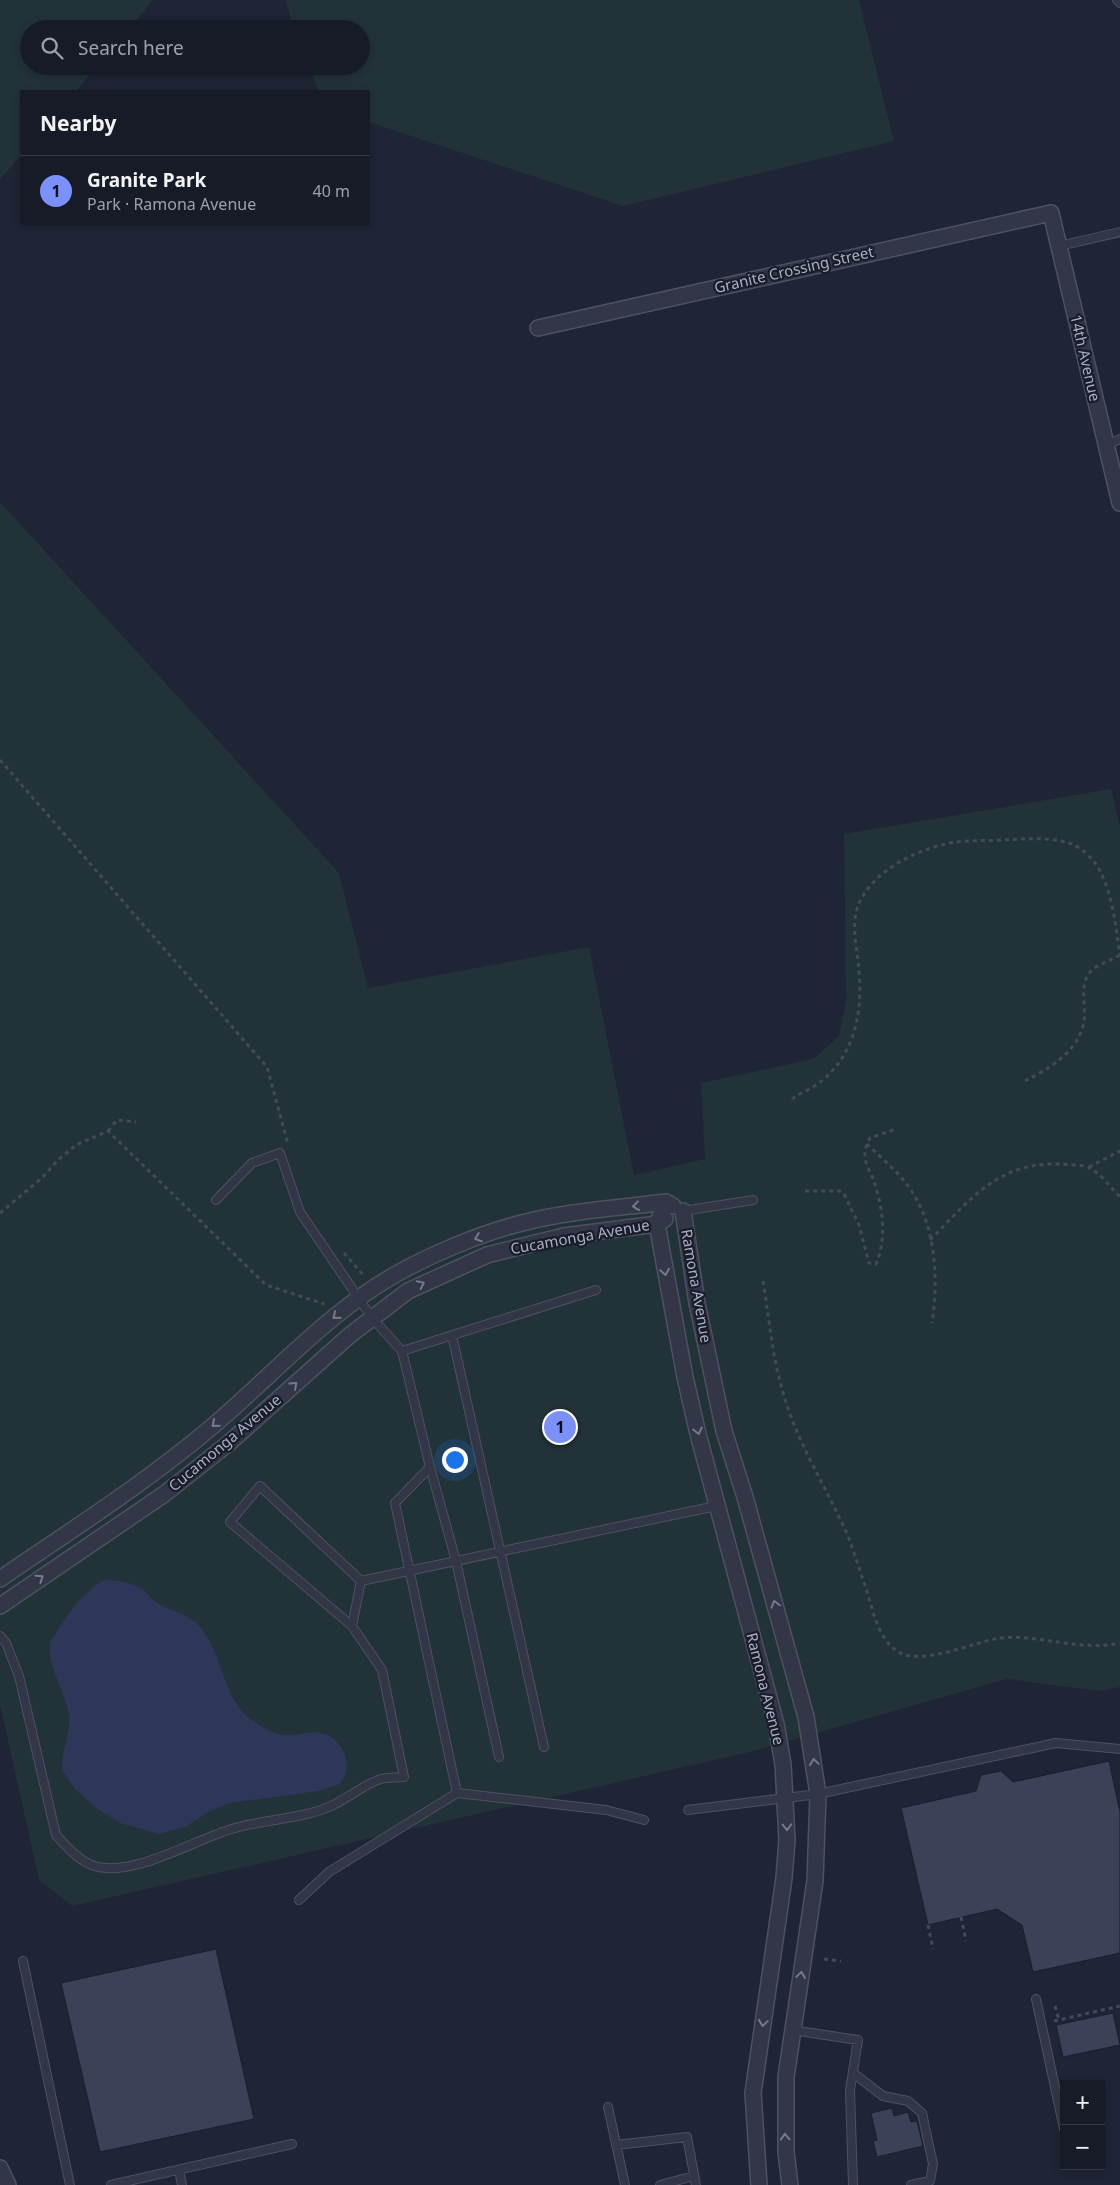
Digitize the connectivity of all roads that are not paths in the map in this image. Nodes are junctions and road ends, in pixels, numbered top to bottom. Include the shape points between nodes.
1 (1117, 0) edge
2 (1120, 3) edge
3 (1051, 213) joint
4 (1120, 232) edge
5 (1059, 246) junction
6 (538, 328) dead end
7 (1113, 442) edge
8 (1120, 503) edge
9 (216, 1200) dead end
10 (753, 1200) dead end
11 (666, 1202) junction
12 (683, 1211) junction
13 (657, 1224) junction
14 (596, 1290) dead end
15 (359, 1297) junction
16 (372, 1318) junction
17 (452, 1335) junction
18 (402, 1351) junction
19 (430, 1467) junction
20 (716, 1506) junction
21 (502, 1551) junction
22 (456, 1561) junction
23 (409, 1571) junction
24 (0, 1579) edge
25 (361, 1581) junction
26 (0, 1606) edge
27 (352, 1626) junction
28 (0, 1636) edge
29 (544, 1747) dead end
30 (1120, 1749) edge
31 (499, 1757) dead end
32 (457, 1794) junction
33 (818, 1794) junction
34 (786, 1798) junction
35 (688, 1810) dead end
36 (644, 1820) dead end
37 (299, 1900) dead end
38 (23, 1961) dead end
39 (1036, 1999) dead end
40 (792, 2030) junction
41 (853, 2073) junction
42 (608, 2107) dead end
43 (1063, 2125) edge
44 (292, 2144) dead end
45 (616, 2145) junction
46 (0, 2168) edge
47 (179, 2170) junction
48 (694, 2176) junction
49 (8, 2185) edge
50 (70, 2185) edge
51 (110, 2185) edge
52 (182, 2185) edge
53 (625, 2185) edge
54 (660, 2185) edge
55 (696, 2185) edge
56 (759, 2185) edge
57 (790, 2185) edge
58 (853, 2185) edge
59 (911, 2185) edge

1 - 2 lane
3 - 5 street, 14th Avenue
3 - 6 street, Granite Crossing Street
4 - 5 lane
5 - 7 street, 14th Avenue
7 - 8 street, 14th Avenue
9 - 15 lane via 252,1163 280,1153 300,1212
10 - 12 lane
11 - 12 street
11 - 13 street, Ramona Avenue
11 -> 15 street, Cucamonga Avenue via 520,1223 439,1254
12 - 13 street, Cucamonga Avenue
33 -> 12 street, Ramona Avenue via 806,1717 724,1431 697,1303
16 -> 13 street, Cucamonga Avenue via 408,1291 487,1254 564,1236
13 -> 20 street, Ramona Avenue via 685,1377
14 - 17 lane
15 - 16 lane
15 -> 24 street, Cucamonga Avenue via 153,1475
16 - 18 lane
26 -> 16 street, Cucamonga Avenue via 163,1495 229,1444
17 - 18 lane
17 - 21 lane
18 - 19 lane
19 - 22 lane
19 - 23 lane via 395,1503
20 - 21 lane
20 - 34 street, Ramona Avenue via 776,1724
21 - 22 lane
21 - 29 lane
22 - 23 lane
22 - 31 lane
23 - 25 lane
23 - 32 lane
25 - 27 lane
25 - 27 lane via 260,1486 230,1522
27 - 28 lane via 382,1670 404,1777 380,1779 330,1807 235,1828 160,1858 116,1867 95,1866 74,1855 56,1835 19,1676
30 - 33 lane via 1056,1743
32 - 36 lane via 606,1810
32 - 37 lane via 329,1872
33 - 34 lane
40 -> 33 street, Ramona Avenue via 815,1881
34 - 35 lane
34 -> 56 street, Ramona Avenue via 784,1878 754,2093
38 - 50 lane
39 - 43 lane
40 - 41 lane via 858,2040
57 -> 40 street, Ramona Avenue via 785,2118
41 - 58 lane via 850,2090
41 - 59 lane via 883,2096 908,2101 922,2113 933,2164 930,2181
42 - 45 lane
44 - 47 lane
45 - 48 lane via 687,2137
45 - 53 lane
46 - 49 street
47 - 51 lane
47 - 52 lane
48 - 54 lane
48 - 55 lane

